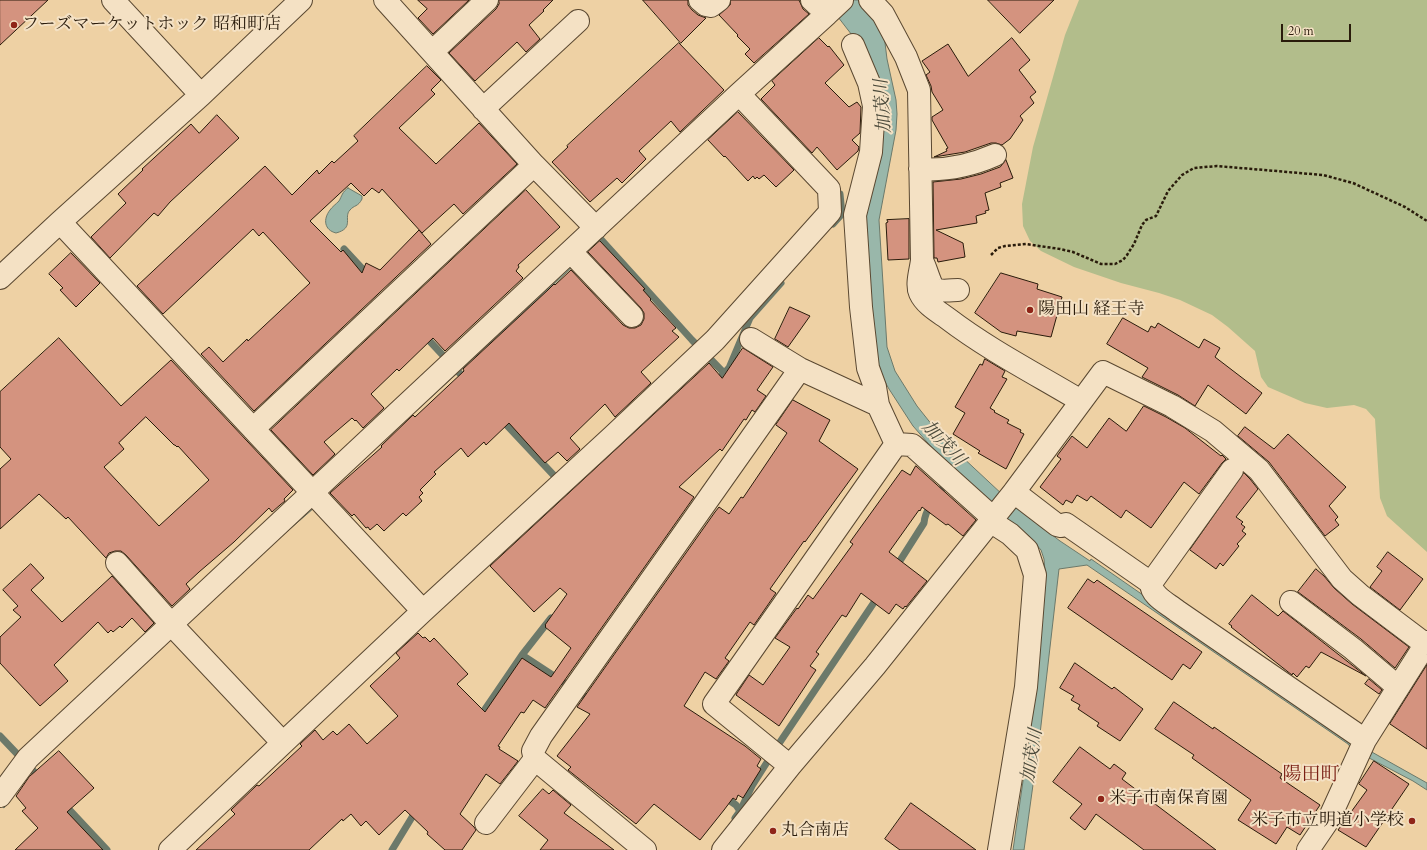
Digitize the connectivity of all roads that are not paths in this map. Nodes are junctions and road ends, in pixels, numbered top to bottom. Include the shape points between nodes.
1 (113, 0) edge
2 (302, 0) edge
3 (384, 0) edge
4 (487, 0) edge
5 (700, 0) edge
6 (719, 0) edge
7 (870, 0) edge
8 (828, 6) edge
9 (578, 21) dead end
10 (853, 45) dead end
11 (432, 52) junction
12 (739, 94) junction
13 (201, 95) junction
14 (483, 109) junction
15 (995, 155) dead end
16 (534, 165) junction
17 (920, 170) junction
18 (60, 222) junction
19 (596, 228) junction
20 (571, 252) junction
21 (922, 260) junction
22 (0, 278) edge
23 (958, 290) dead end
24 (632, 316) dead end
25 (751, 339) dead end
26 (800, 369) junction
27 (1081, 401) junction
28 (878, 405) junction
29 (253, 429) junction
30 (896, 444) junction
31 (1232, 470) dead end
32 (312, 492) junction
33 (1014, 492) junction
34 (992, 520) junction
35 (117, 563) dead end
36 (1150, 583) junction
37 (1291, 602) dead end
38 (423, 611) junction
39 (171, 624) junction
40 (1426, 643) edge
41 (1398, 687) junction
42 (1366, 740) junction
43 (284, 743) junction
44 (535, 759) junction
45 (790, 766) junction
46 (0, 796) edge
47 (486, 823) dead end
48 (170, 850) edge
49 (645, 850) edge
50 (723, 850) edge
51 (999, 850) edge
52 (1308, 850) edge

1 - 13 street
2 - 13 street
3 - 11 street
4 - 11 street
5 - 6 street via 711,6
7 - 17 street via 890,26 920,90
8 - 12 street
9 - 14 street
10 - 28 street via 869,84 874,106 871,152 855,215 868,368 876,388
11 - 14 street
12 - 19 street
12 - 38 street via 829,189 830,212 715,340
13 - 18 street
14 - 16 street
15 - 17 street via 966,165
16 - 19 street
16 - 29 street
17 - 21 street
18 - 22 street
18 - 29 street
19 - 20 street
20 - 24 street
20 - 32 street
21 - 23 street via 932,287 936,290
21 - 27 street via 920,292 935,310 968,334
25 - 26 street
26 - 28 street
26 - 44 street via 541,736 533,751
27 - 33 street
27 - 40 street via 1103,372 1172,406 1213,431 1259,470 1342,579
28 - 30 street
29 - 32 street
30 - 34 street via 912,445
30 - 45 street via 714,704
31 - 36 street
32 - 38 street
32 - 39 street
33 - 34 street
33 - 36 street via 1057,525 1066,524
34 - 45 street via 875,666
34 - 51 street via 1026,550 1036,575 1026,687
35 - 39 street
36 - 42 street via 1154,594 1177,611
37 - 41 street via 1353,648
38 - 43 street
39 - 43 street
39 - 46 street via 28,758
40 - 41 street
41 - 42 street
42 - 52 street via 1329,819
43 - 48 street
44 - 47 street
44 - 49 street
45 - 50 street

